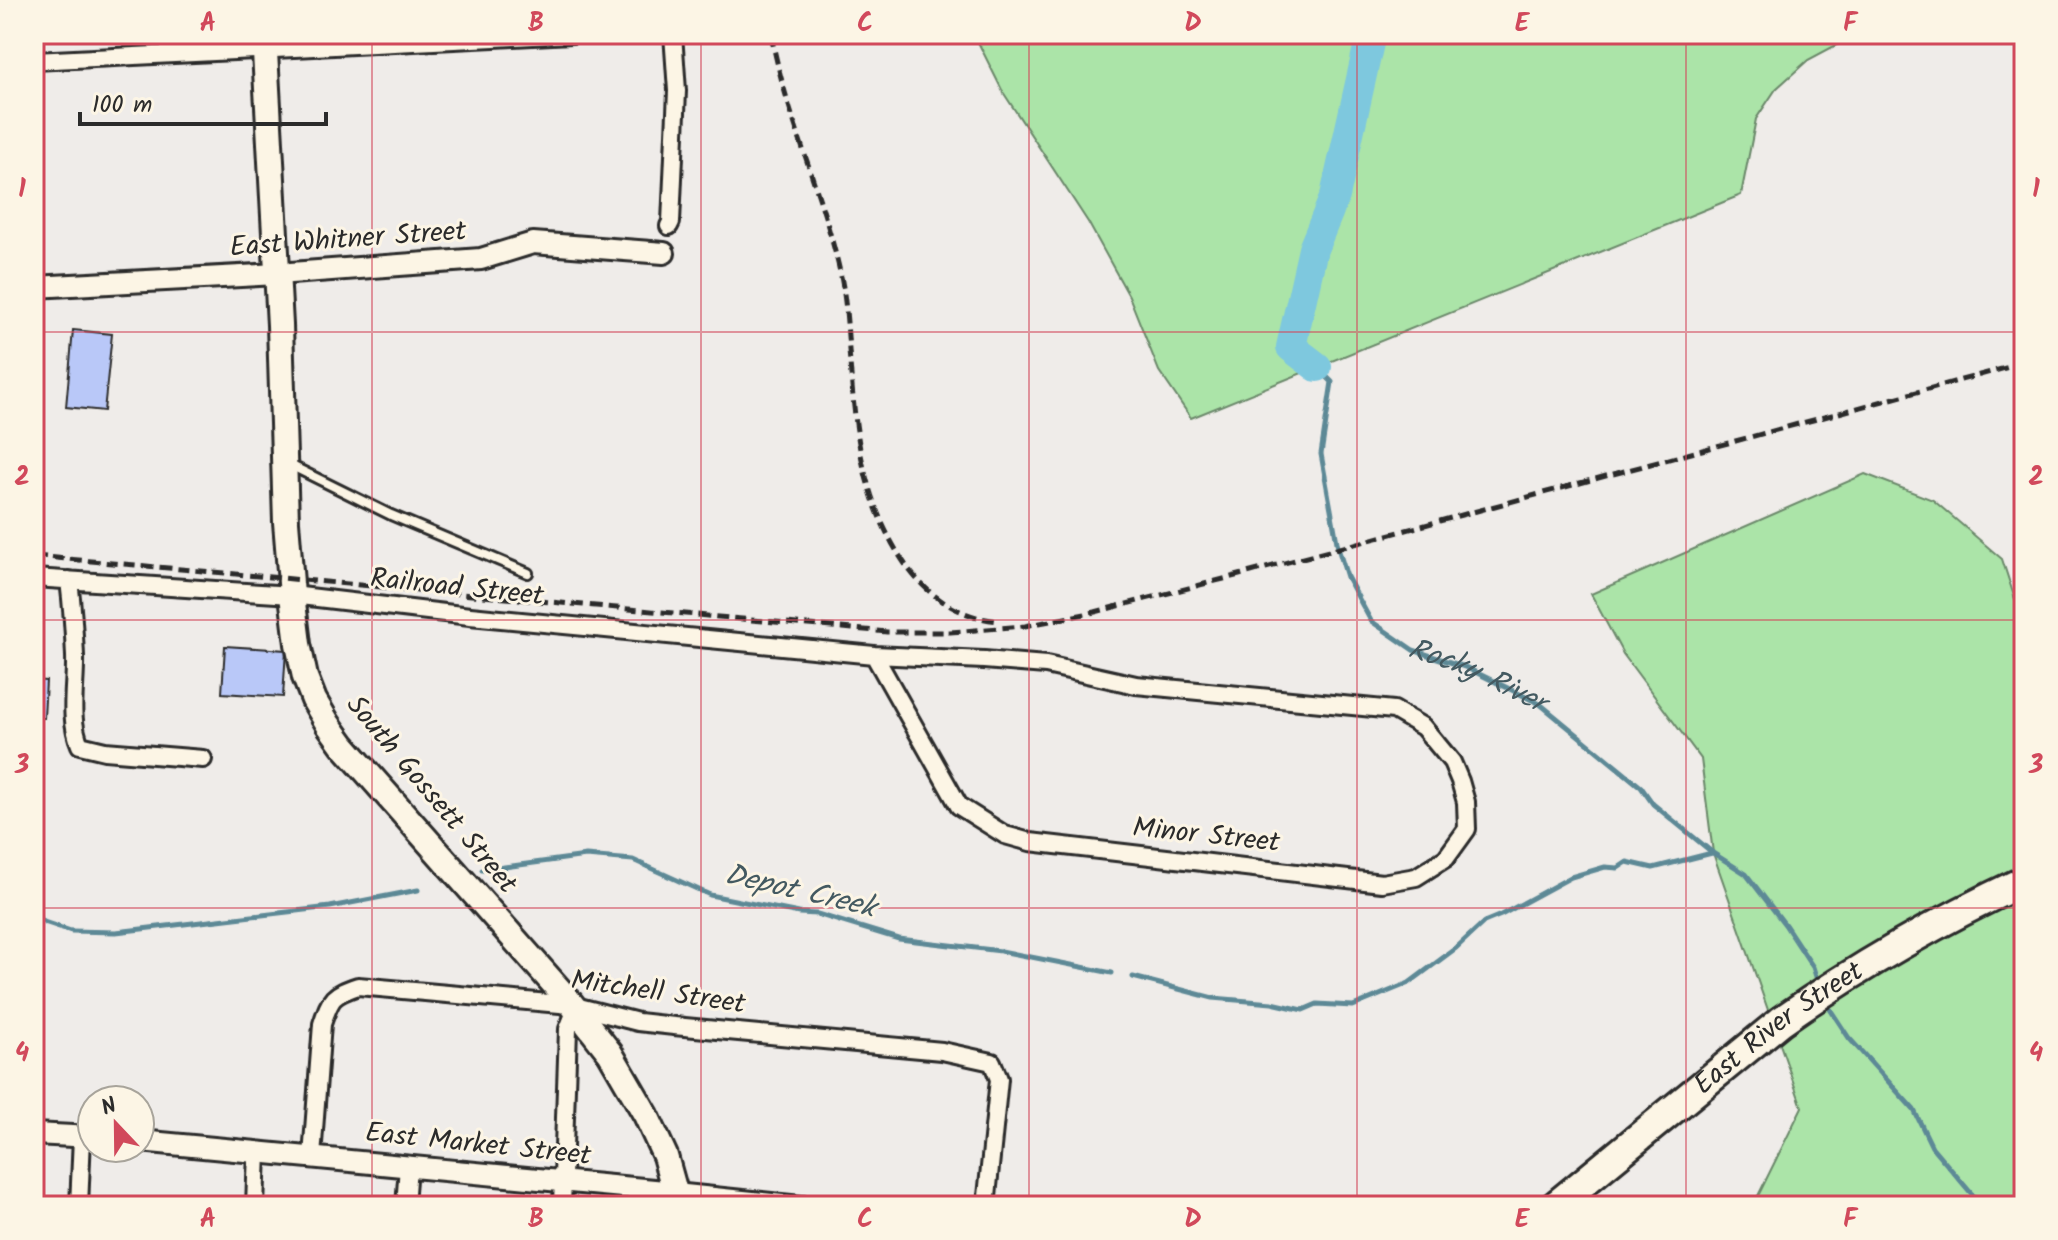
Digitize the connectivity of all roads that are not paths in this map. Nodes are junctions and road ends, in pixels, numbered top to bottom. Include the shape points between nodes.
1 (572, 34) edge
2 (673, 34) edge
3 (264, 42) edge
4 (34, 61) edge
5 (669, 226) dead end
6 (664, 253) dead end
7 (277, 274) junction
8 (34, 287) edge
9 (284, 462) junction
10 (528, 573) dead end
11 (34, 578) edge
12 (69, 580) junction
13 (292, 595) junction
14 (874, 655) junction
15 (203, 759) dead end
16 (2024, 881) edge
17 (574, 1008) junction
18 (34, 1134) edge
19 (76, 1136) edge
20 (156, 1143) edge
21 (257, 1152) junction
22 (312, 1157) junction
23 (84, 1164) edge
24 (408, 1166) junction
25 (562, 1181) junction
26 (676, 1199) edge
27 (79, 1206) edge
28 (255, 1206) edge
29 (405, 1206) edge
30 (562, 1206) edge
31 (811, 1206) edge
32 (986, 1206) edge
33 (1555, 1206) edge

1 - 3 street
2 - 5 street via 677,91
3 - 4 street
3 - 7 main road, South Gossett Street
6 - 7 street, East Whitner Street via 533,243 481,259
7 - 8 street, East Whitner Street
7 - 9 main road, South Gossett Street
9 - 10 lane
9 - 13 main road, South Gossett Street
11 - 12 street, Railroad Street
12 - 13 street, Railroad Street
12 - 15 street via 73,720 80,745
13 - 14 street, Railroad Street
13 - 17 main road, South Gossett Street via 305,677 328,724
14 - 14 street, Minor Street via 959,806 1005,835 1382,883 1416,877 1446,858 1467,829 1466,802 1452,762 1423,727 1394,710 1136,685 1046,665
16 - 33 highway, East River Street via 1912,937 1781,1021
17 - 22 street, Mitchell Street via 358,986 337,994 322,1024
17 - 25 street via 568,1029
17 - 26 main road, South Gossett Street via 610,1053 646,1115 665,1156
17 - 32 street, Mitchell Street via 638,1022 942,1051 992,1062 999,1079
18 - 19 street
20 - 21 street, East Market Street
21 - 22 street, East Market Street
21 - 28 street
22 - 24 street, East Market Street
23 - 27 street
24 - 25 street, East Market Street
24 - 29 street
25 - 26 street, East Market Street
25 - 30 street
26 - 31 street, East Market Street

